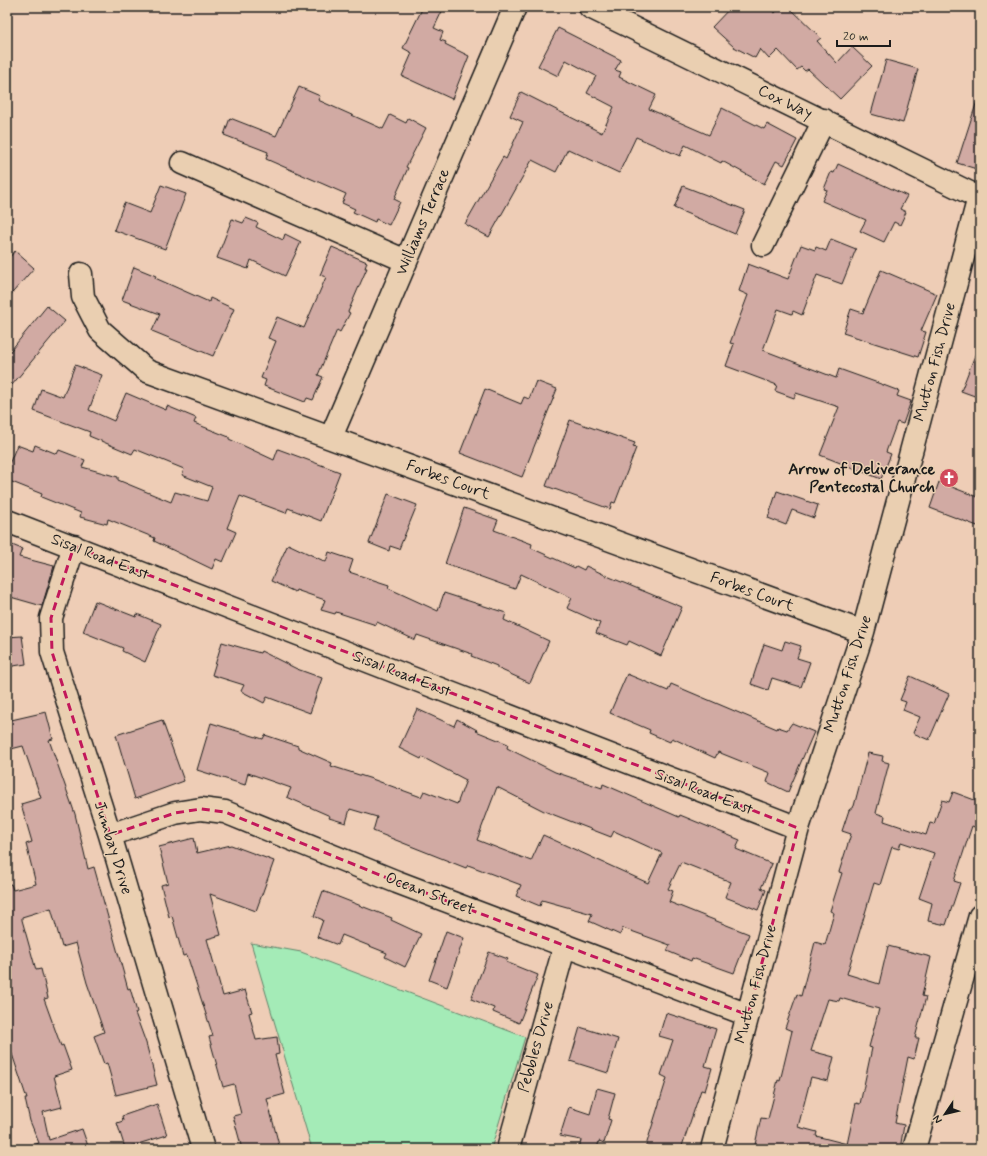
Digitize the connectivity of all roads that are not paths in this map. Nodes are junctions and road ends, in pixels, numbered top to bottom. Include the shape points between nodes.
1 (515, 7) edge
2 (590, 7) edge
3 (824, 120) junction
4 (182, 163) dead end
5 (980, 197) edge
6 (764, 245) dead end
7 (406, 261) junction
8 (81, 274) dead end
9 (331, 437) junction
10 (7, 521) edge
11 (74, 546) junction
12 (863, 632) junction
13 (798, 828) junction
14 (110, 835) junction
15 (980, 916) edge
16 (564, 945) junction
17 (748, 1015) junction
18 (203, 1149) edge
19 (508, 1149) edge
20 (712, 1149) edge
21 (914, 1149) edge

1 - 7 street, Williams Terrace
2 - 3 street, Cox Way
3 - 5 street, Cox Way
3 - 6 street
4 - 7 street
5 - 12 street, Mutton Fish Drive
7 - 9 street, Williams Terrace
8 - 9 street, Forbes Court via 83,297 100,330 147,371
9 - 12 street, Forbes Court
10 - 11 street, Sisal Road East
11 - 13 street, Sisal Road East
11 - 14 street, Jumbay Drive via 51,618 52,652
12 - 13 street, Mutton Fish Drive
13 - 17 street, Mutton Fish Drive
14 - 16 street, Ocean Street via 175,813 201,809 225,812 397,882
14 - 18 street, Jumbay Drive
15 - 21 street
16 - 17 street, Ocean Street
16 - 19 street, Pebbles Drive
17 - 20 street, Mutton Fish Drive

